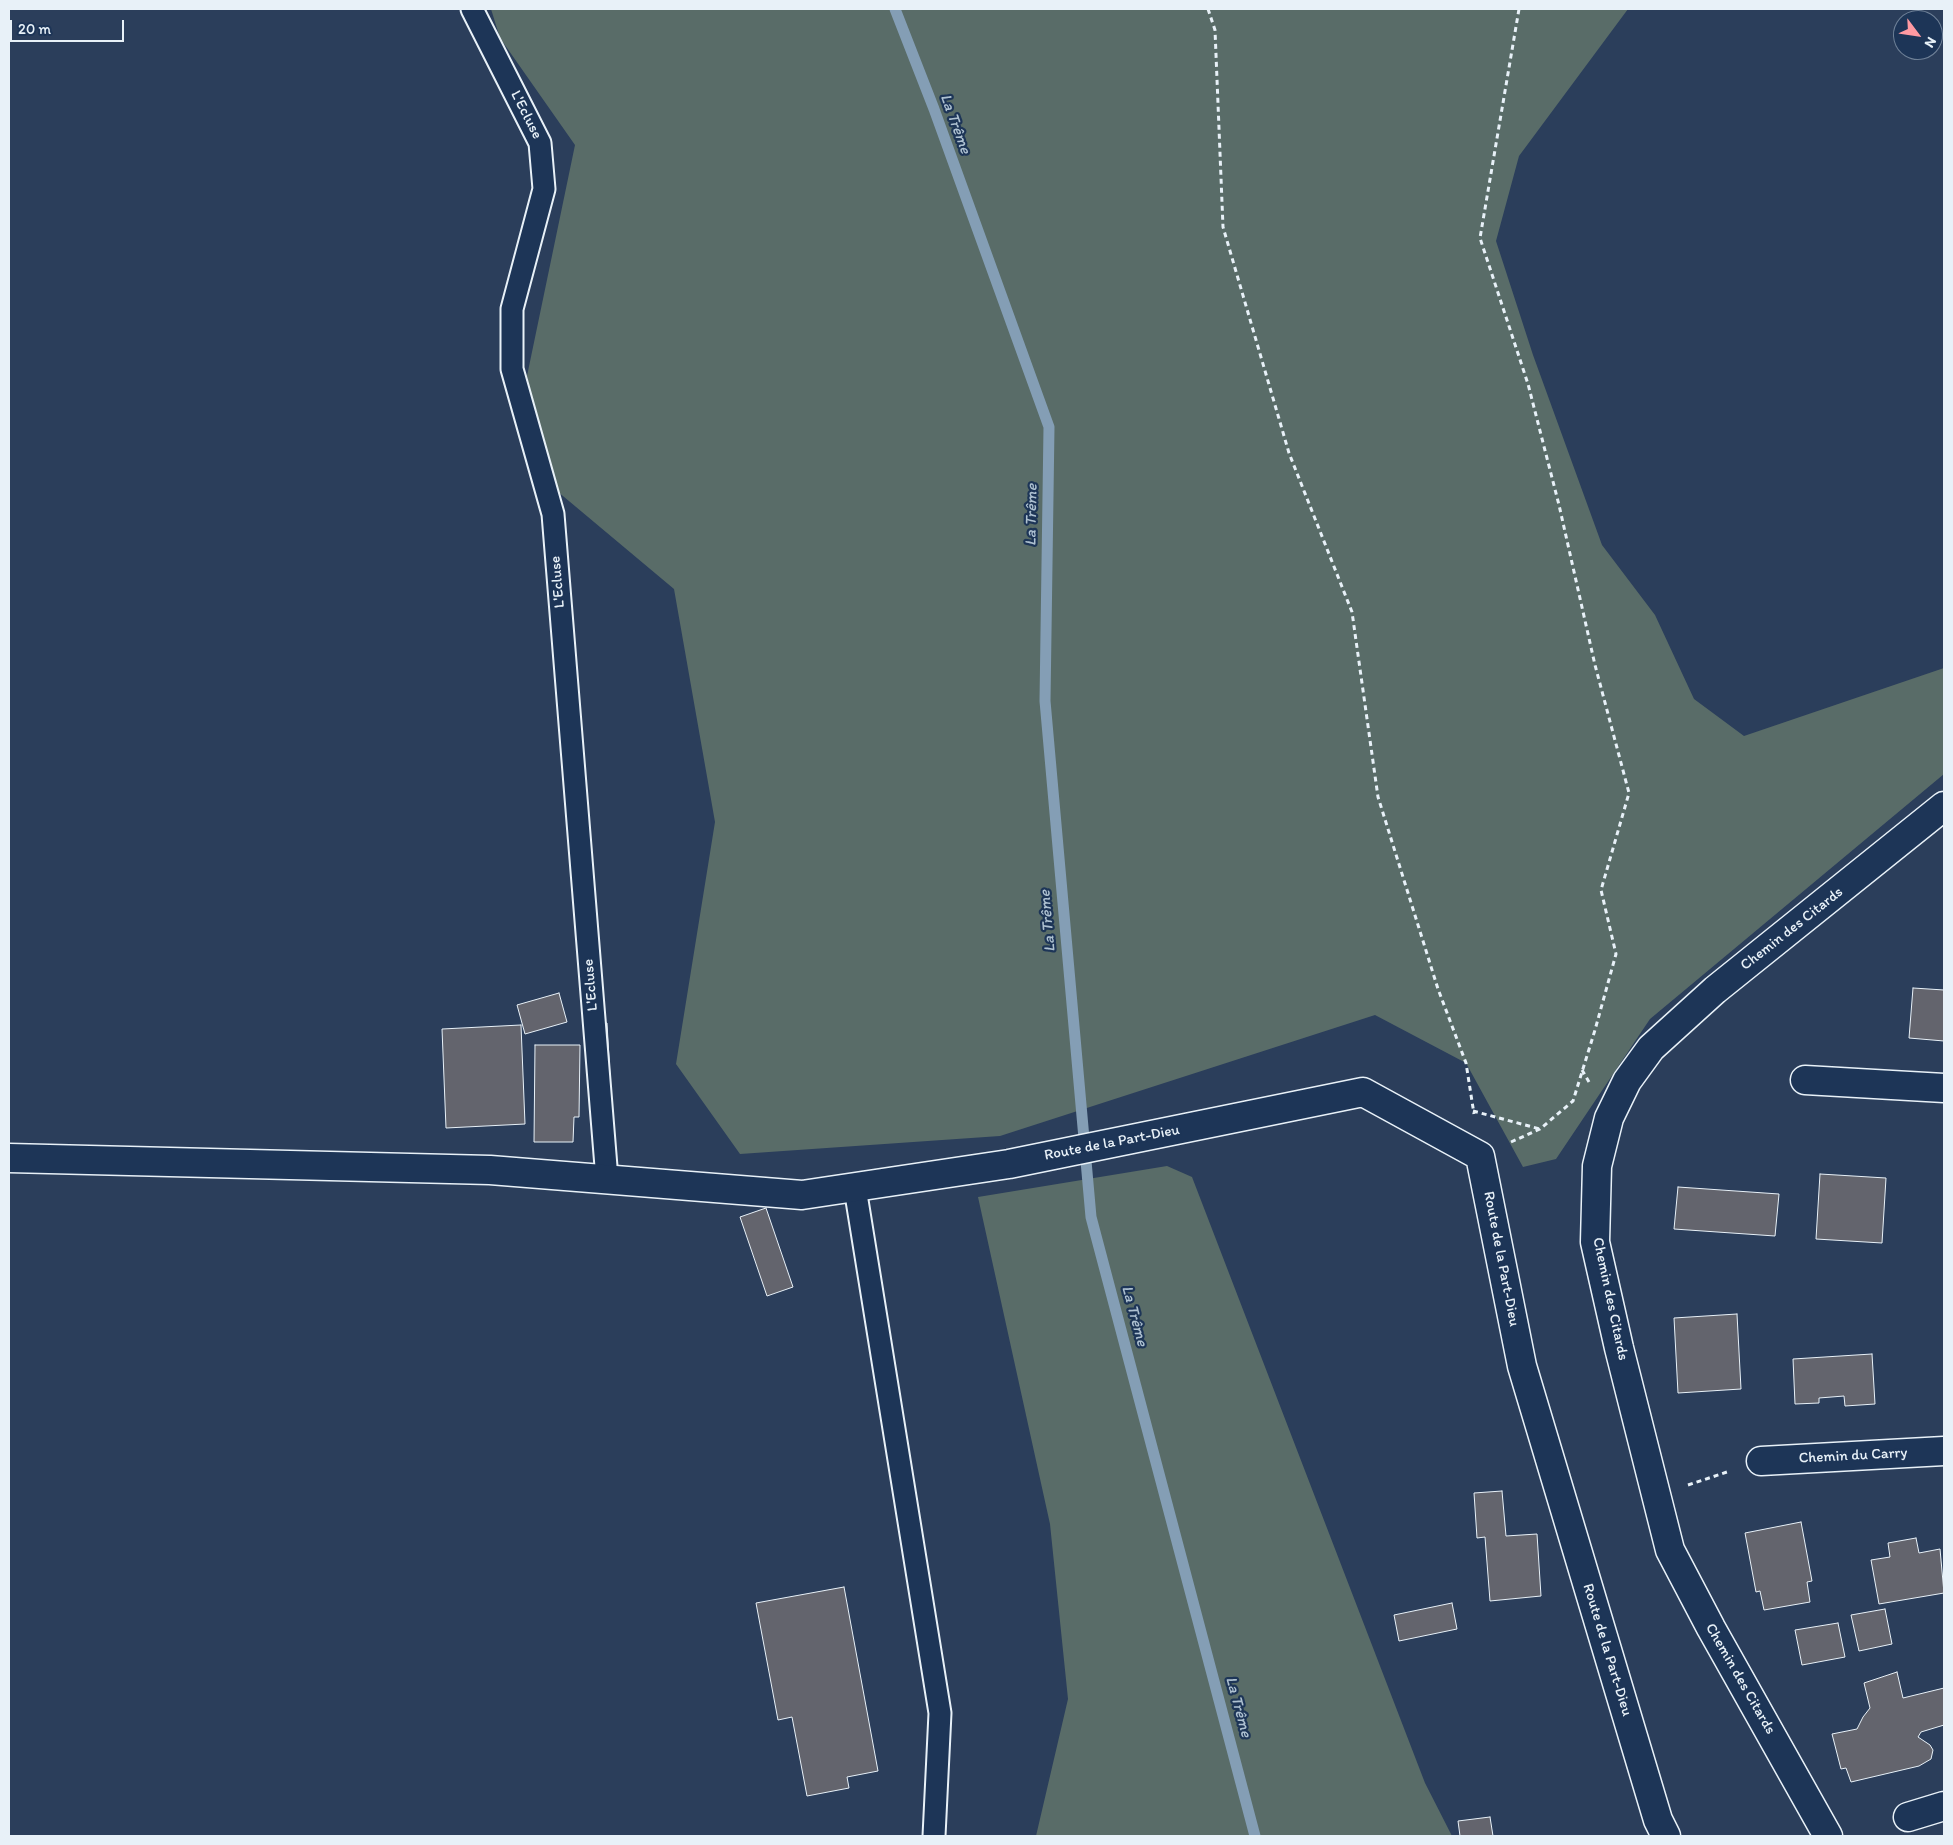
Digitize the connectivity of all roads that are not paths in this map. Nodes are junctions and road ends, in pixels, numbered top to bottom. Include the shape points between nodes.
1 (472, 9) edge
2 (1944, 806) edge
3 (1805, 1080) dead end
4 (1944, 1088) edge
5 (9, 1158) edge
6 (607, 1179) junction
7 (855, 1188) junction
8 (1944, 1451) edge
9 (1761, 1461) road end
10 (1944, 1806) edge
11 (1908, 1817) dead end
12 (934, 1836) edge
13 (1666, 1836) edge
14 (1828, 1836) edge

1 - 6 lane, L'Ecluse via 540,143 544,189 512,309 512,370 553,514
2 - 14 street, Chemin des Citards via 1715,990 1651,1048 1627,1081 1609,1118 1597,1166 1595,1242 1670,1550
3 - 4 street
5 - 6 street, Route de la Part-Dieu via 490,1170
6 - 7 street, Route de la Part-Dieu via 802,1195
7 - 12 lane via 940,1714
7 - 13 street, Route de la Part-Dieu via 1008,1164 1363,1092 1480,1156 1522,1366 1658,1820
8 - 9 street, Chemin du Carry
10 - 11 street

